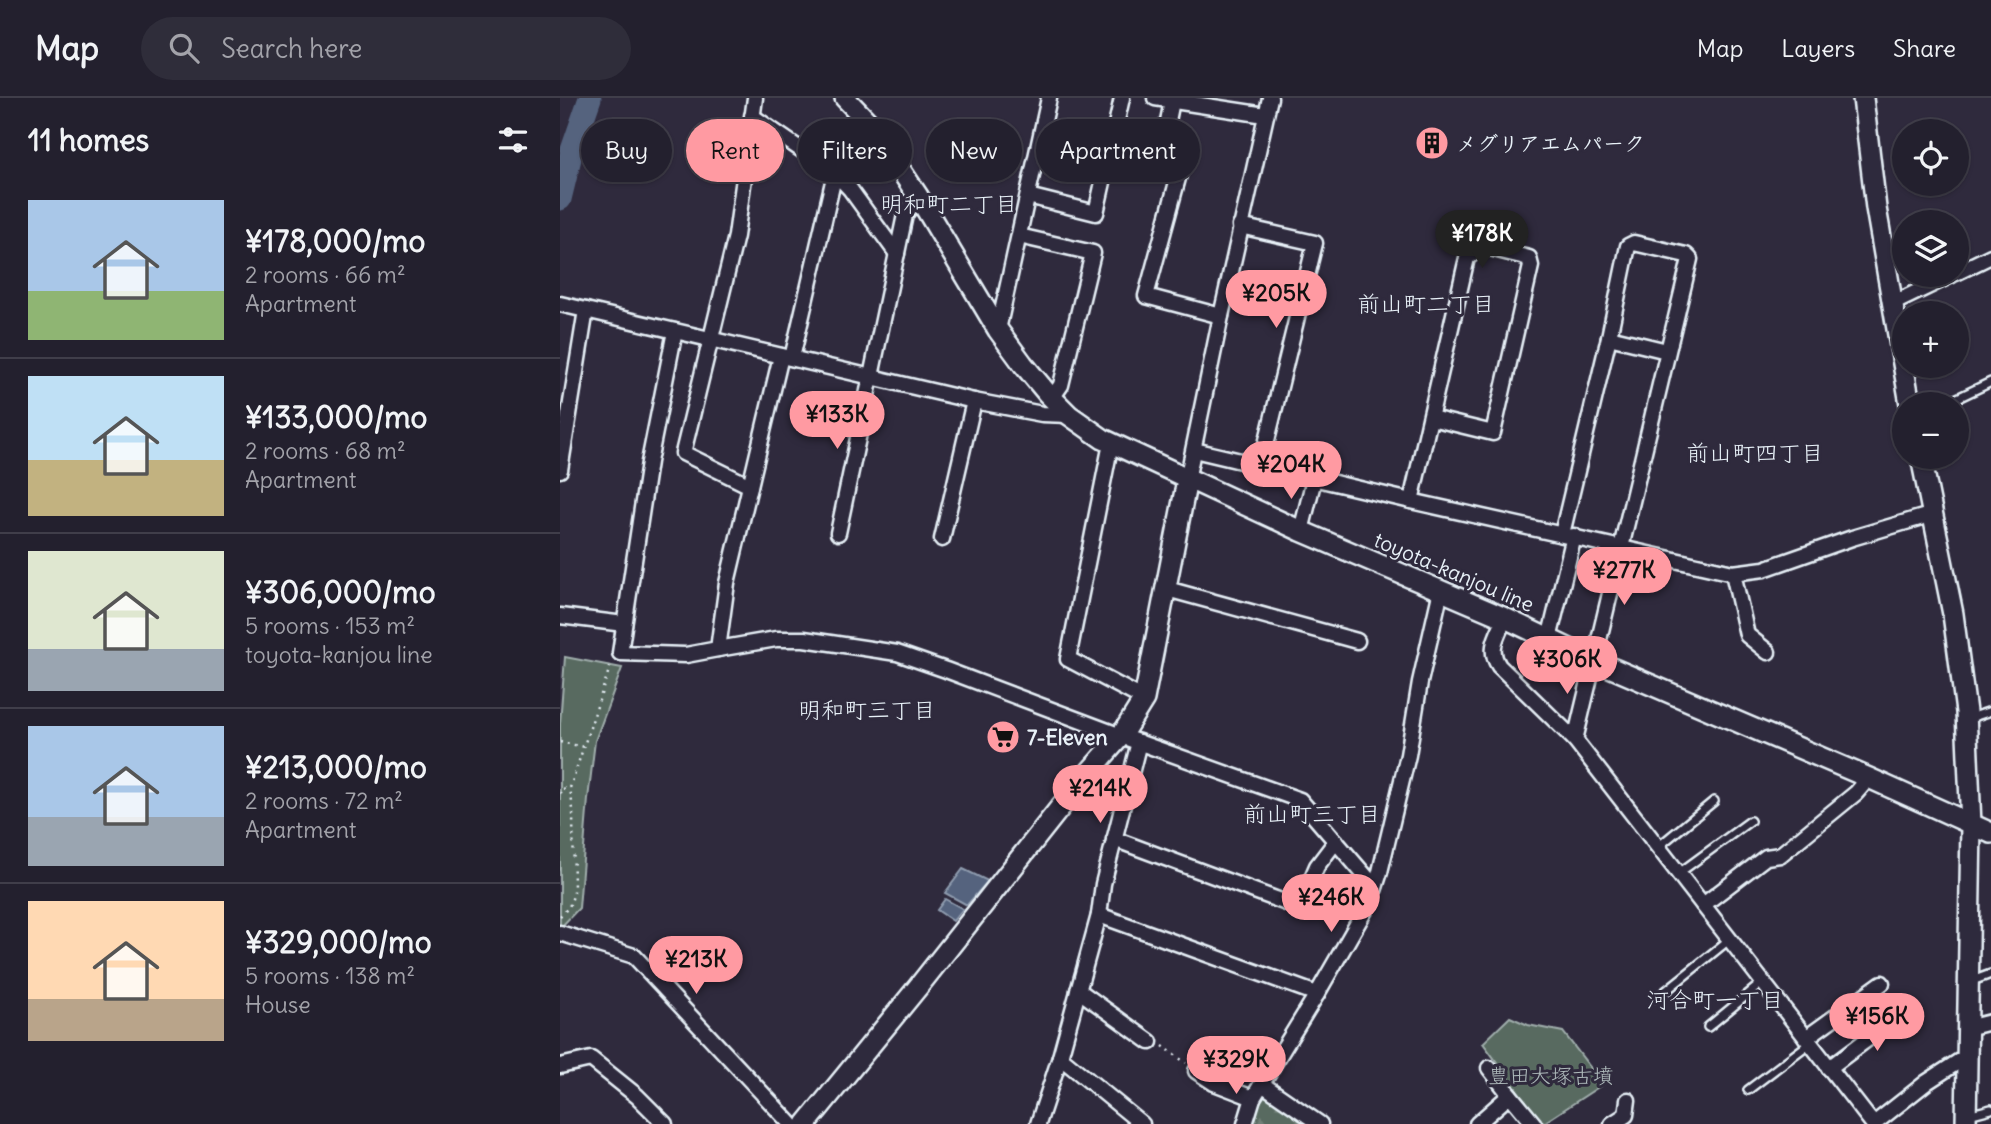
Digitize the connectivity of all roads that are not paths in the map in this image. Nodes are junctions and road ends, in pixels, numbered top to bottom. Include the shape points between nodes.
1 (755, 98) edge
2 (845, 98) edge
3 (1049, 98) edge
4 (1122, 98) edge
5 (1155, 98) edge
6 (1270, 98) edge
7 (1863, 98) edge
8 (1172, 101) junction
9 (1265, 115) junction
10 (752, 116) junction
11 (798, 148) edge
12 (833, 182) edge
13 (843, 182) edge
14 (918, 196) junction
15 (1028, 196) junction
16 (1240, 226) junction
17 (1019, 236) junction
18 (897, 254) junction
19 (1991, 256) edge
20 (1969, 267) edge
21 (1926, 287) edge
22 (1896, 301) edge
23 (1892, 303) edge
24 (560, 304) edge
25 (586, 310) junction
26 (1221, 316) junction
27 (998, 330) junction
28 (675, 331) junction
29 (1609, 337) junction
30 (711, 340) junction
31 (1667, 351) junction
32 (786, 357) junction
33 (872, 377) junction
34 (1991, 382) edge
35 (1969, 393) edge
36 (1052, 398) junction
37 (974, 401) junction
38 (1069, 415) junction
39 (1431, 418) junction
40 (1111, 443) junction
41 (1194, 450) junction
42 (1261, 465) junction
43 (1924, 469) edge
44 (560, 470) edge
45 (1314, 479) junction
46 (1188, 480) junction
47 (750, 486) junction
48 (1411, 501) junction
49 (1933, 514) junction
50 (1301, 531) junction
51 (838, 533) dead end
52 (1568, 535) junction
53 (942, 539) dead end
54 (1620, 547) junction
55 (1733, 573) junction
56 (1167, 589) junction
57 (1441, 590) junction
58 (560, 616) edge
59 (1505, 618) junction
60 (624, 624) junction
61 (1549, 639) junction
62 (1357, 641) dead end
63 (718, 649) junction
64 (1768, 652) dead end
65 (1593, 660) junction
66 (1144, 699) junction
67 (1991, 711) edge
68 (1966, 719) junction
69 (1130, 739) junction
70 (1575, 740) junction
71 (1869, 778) junction
72 (1714, 801) dead end
73 (1750, 821) dead end
74 (1971, 825) junction
75 (1991, 833) edge
76 (1114, 839) junction
77 (1336, 841) junction
78 (1658, 847) junction
79 (1679, 874) junction
80 (1375, 887) junction
81 (1703, 905) junction
82 (1099, 915) junction
83 (560, 933) edge
84 (1730, 939) junction
85 (1991, 974) edge
86 (1763, 982) junction
87 (1968, 982) junction
88 (1882, 983) dead end
89 (1078, 990) junction
90 (1318, 994) junction
91 (1657, 998) dead end
92 (1905, 1011) dead end
93 (1991, 1023) edge
94 (1708, 1027) dead end
95 (1967, 1028) junction
96 (1808, 1041) junction
97 (1150, 1042) road end
98 (1967, 1056) junction
99 (1060, 1057) junction
100 (560, 1066) edge
101 (1489, 1068) dead end
102 (1829, 1068) junction
103 (1196, 1071) road end
104 (1262, 1084) junction
105 (1748, 1090) dead end
106 (1510, 1095) junction
107 (1254, 1098) junction
108 (1628, 1100) dead end
109 (1991, 1109) edge
110 (1966, 1120) edge
111 (1871, 1121) edge
112 (664, 1124) edge
113 (791, 1124) edge
114 (806, 1124) edge
115 (1038, 1124) edge
116 (1142, 1124) edge
117 (1245, 1124) edge
118 (1320, 1124) edge
119 (1477, 1124) edge
120 (1534, 1124) edge
121 (1612, 1124) edge
122 (1852, 1124) edge

1 - 10 street
2 - 14 street, toyota-kanjou line via 867,121
3 - 15 street
4 - 15 street via 1096,213
5 - 8 street
6 - 9 street
7 - 23 street
8 - 9 street
8 - 26 street via 1162,152 1180,172 1146,296
9 - 16 street
10 - 11 street
10 - 30 street via 736,236
12 - 32 street
13 - 18 street
14 - 18 street via 905,215
14 - 27 street, toyota-kanjou line
15 - 17 street
16 - 26 street
16 - 42 street via 1315,243
17 - 27 street
17 - 36 street via 1093,253 1061,386
18 - 33 street
19 - 20 street
21 - 22 street
24 - 25 street
25 - 28 street
25 - 44 street
26 - 41 street
27 - 36 street, toyota-kanjou line
28 - 30 street
28 - 60 street
29 - 31 street
29 - 31 street via 1628,246 1634,243 1686,255 1690,260
29 - 52 street
30 - 32 street
30 - 47 street via 682,453
31 - 54 street
32 - 33 street
32 - 47 street
33 - 37 street
33 - 51 street
34 - 35 lane
36 - 38 street, toyota-kanjou line
37 - 38 street
37 - 53 street
38 - 40 street, toyota-kanjou line
39 - 39 street via 1466,257 1482,246 1529,258 1531,266 1493,433
39 - 48 street
40 - 46 street, toyota-kanjou line
40 - 66 street via 1068,659
41 - 42 street
41 - 46 street
42 - 45 street
43 - 49 street
45 - 48 street
45 - 50 street
46 - 50 street, toyota-kanjou line
46 - 56 street
47 - 63 street via 727,583
48 - 52 street
49 - 55 street via 1764,569
49 - 68 street via 1953,614
50 - 57 street, toyota-kanjou line
52 - 54 street
52 - 61 street
54 - 55 street
54 - 65 street
55 - 64 street via 1747,635
56 - 62 street
56 - 66 street
57 - 59 street, toyota-kanjou line
57 - 80 street via 1408,755
58 - 60 street
59 - 61 street, toyota-kanjou line
59 - 70 street via 1493,657
60 - 63 street via 620,653 686,655
61 - 65 street, toyota-kanjou line
63 - 69 street via 804,639 897,653
65 - 70 street
65 - 71 street, toyota-kanjou line
66 - 69 street
67 - 68 lane
68 - 74 street
69 - 76 street
69 - 77 street via 1300,800
69 - 114 street via 1078,785
70 - 78 street
71 - 74 street, toyota-kanjou line
71 - 81 street via 1780,855 1766,857
72 - 78 lane
73 - 79 lane
74 - 75 street, toyota-kanjou line
74 - 87 street
76 - 77 street via 1289,904 1301,903 1317,866
76 - 82 street
77 - 80 street
78 - 79 street
79 - 81 street
80 - 90 street
81 - 84 street
82 - 89 street
82 - 90 street
83 - 113 street via 634,956
84 - 86 street
84 - 91 lane
85 - 87 lane
86 - 94 lane
86 - 96 street
87 - 95 street
88 - 96 street
89 - 97 street
89 - 99 street
90 - 104 street
92 - 102 street
93 - 95 street
95 - 98 street
96 - 102 street
96 - 105 lane
98 - 110 street
98 - 111 street
99 - 115 street
99 - 116 street
100 - 112 street via 592,1059
101 - 106 street
102 - 111 street
103 - 107 street
104 - 107 street
104 - 118 street
106 - 119 street
106 - 120 street
107 - 117 street
108 - 121 street via 1626,1115
109 - 110 lane
111 - 122 street

